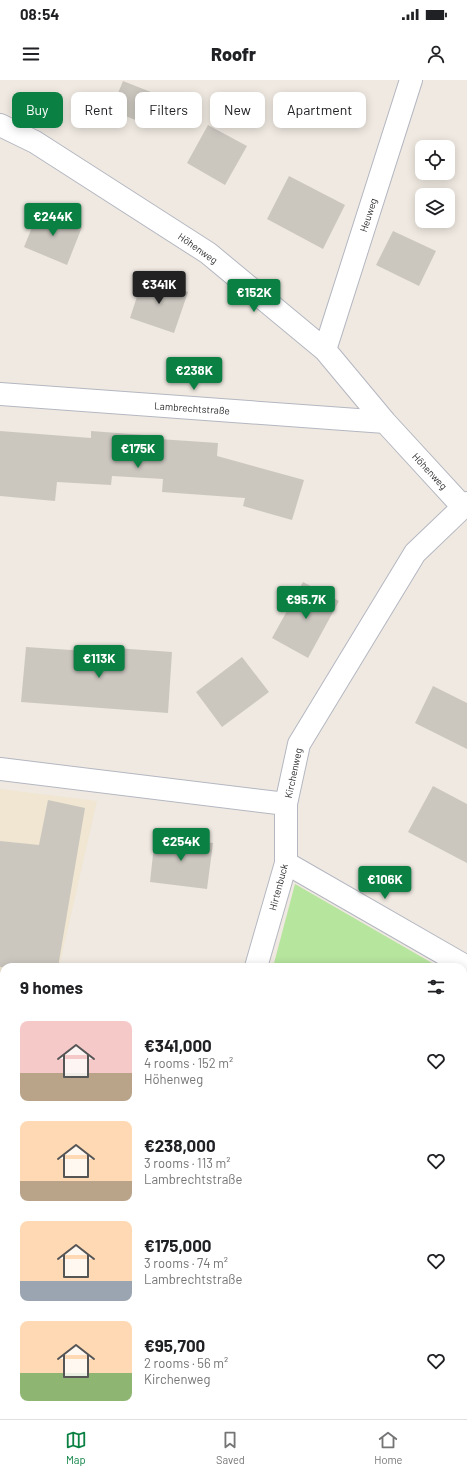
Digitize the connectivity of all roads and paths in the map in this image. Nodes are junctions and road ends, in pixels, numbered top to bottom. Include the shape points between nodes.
1 (411, 80) edge
2 (0, 125) edge
3 (325, 350) junction
4 (0, 394) edge
5 (385, 422) junction
6 (465, 505) edge
7 (0, 768) edge
8 (286, 804) junction
9 (286, 863) junction
10 (257, 963) edge
11 (460, 963) edge

1 - 3 street, Heuweg
2 - 3 street, Höhenweg via 35,142 208,253
3 - 5 street, Höhenweg
4 - 5 street, Lambrechtstraße
5 - 6 street, Höhenweg
6 - 8 street, Kirchenweg via 415,553 299,744
7 - 8 street, Kirchenweg
8 - 9 street, Hirtenbuck
9 - 10 street, Hirtenbuck
9 - 11 street

